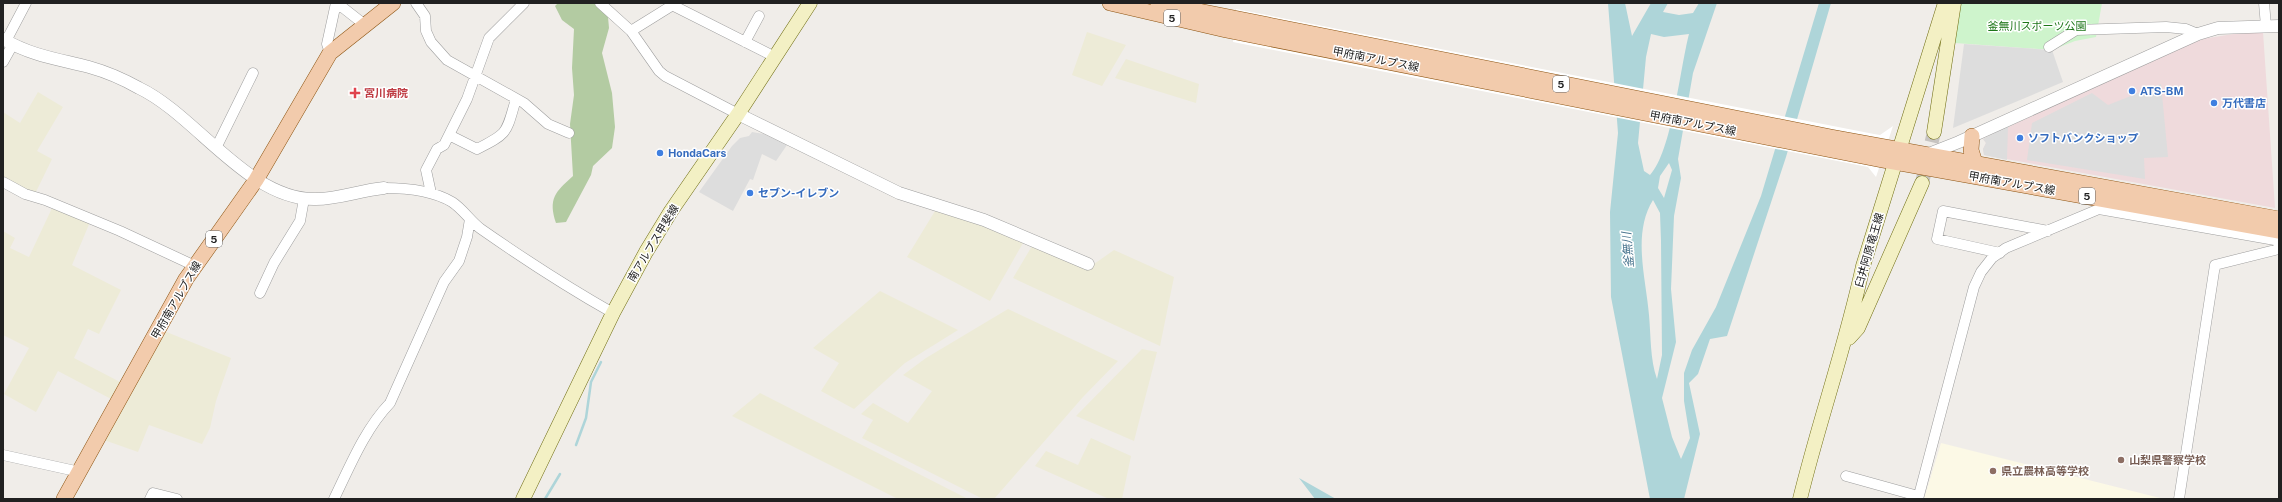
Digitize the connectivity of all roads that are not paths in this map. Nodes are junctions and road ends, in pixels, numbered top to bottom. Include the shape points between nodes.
1 (26, 3) edge
2 (337, 3) edge
3 (393, 3) edge
4 (416, 3) edge
5 (524, 3) edge
6 (810, 3) edge
7 (1110, 3) edge
8 (1945, 3) edge
9 (1954, 3) edge
10 (2264, 3) edge
11 (674, 4) edge
12 (604, 5) edge
13 (1168, 7) edge
14 (759, 16) dead end
15 (365, 25) junction
16 (2266, 26) junction
17 (2279, 26) edge
18 (631, 31) junction
19 (2198, 34) junction
20 (7, 41) edge
21 (745, 42) junction
22 (2048, 46) dead end
23 (330, 53) junction
24 (775, 57) junction
25 (3, 62) edge
26 (253, 73) dead end
27 (475, 75) junction
28 (516, 99) junction
29 (738, 114) junction
30 (1934, 132) tunnel mouth
31 (569, 133) dead end
32 (449, 135) junction
33 (1972, 136) junction
34 (216, 148) junction
35 (1929, 154) junction
36 (1891, 155) junction
37 (1975, 163) junction
38 (256, 180) junction
39 (3, 182) edge
40 (1922, 183) tunnel mouth
41 (384, 188) joint
42 (431, 193) junction
43 (304, 199) junction
44 (470, 219) junction
45 (2279, 219) edge
46 (2048, 230) junction
47 (2279, 231) edge
48 (2279, 244) edge
49 (2279, 249) edge
50 (2000, 253) junction
51 (1088, 264) dead end
52 (195, 266) junction
53 (260, 293) dead end
54 (613, 313) junction
55 (1845, 340) junction
56 (3, 455) edge
57 (80, 472) junction
58 (1846, 476) dead end
59 (1918, 498) edge
60 (64, 499) edge
61 (150, 499) edge
62 (177, 499) edge
63 (334, 499) edge
64 (523, 499) edge
65 (1800, 499) edge
66 (2179, 499) edge

1 - 20 street
2 - 15 street
2 - 23 street via 327,44
3 - 15 main road, 甲府南アルプス線 / 5
4 - 27 street via 425,16 426,31 431,42 447,60
5 - 27 street via 489,38
6 - 24 main road, 南アルプス甲斐線
7 - 13 main road, 甲府南アルプス線 / 5
8 - 36 main road, 臼井阿原竜王線
9 - 30 main road
10 - 16 street
11 - 18 street
11 - 21 street
12 - 18 street
13 - 36 main road, 甲府南アルプス線 / 5 via 1235,25
14 - 21 street
15 - 23 main road, 甲府南アルプス線 / 5
16 - 17 street
16 - 19 street via 2218,28
18 - 29 street via 658,71
19 - 22 street via 2186,29 2166,27 2076,30
19 - 33 street
20 - 25 street
20 - 34 street via 35,54 110,74 142,89 190,124
21 - 24 street
23 - 38 main road, 甲府南アルプス線 / 5
24 - 29 main road, 南アルプス甲斐線
26 - 34 street
27 - 28 street
27 - 32 street via 467,99
28 - 31 street via 548,124
28 - 32 street via 507,128 501,137 477,149
29 - 51 street via 899,193 984,220
29 - 54 main road, 南アルプス甲斐線 via 671,211
32 - 42 street via 444,145 437,149 426,170
33 - 35 street
33 - 37 main road via 1971,150
34 - 38 street
35 - 36 main road, 甲府南アルプス線 / 5
35 - 37 main road, 甲府南アルプス線 / 5
36 - 47 main road, 甲府南アルプス線 / 5
36 - 55 main road, 臼井阿原竜王線
37 - 45 main road, 甲府南アルプス線 / 5
38 - 43 street
38 - 52 main road, 甲府南アルプス線 / 5
39 - 52 street via 25,194 120,231
40 - 55 main road via 1858,328 1854,335
41 - 42 street via 404,188
41 - 43 street via 335,198
42 - 44 street via 453,202
43 - 53 street via 300,221 274,262
44 - 54 street via 521,257
44 - 63 street via 459,261 444,282 390,403 379,415
46 - 48 street via 2099,209 2275,240
46 - 50 street
46 - 50 street via 1943,211 1937,239
49 - 66 street via 2215,265
50 - 59 street via 1981,272 1974,287
52 - 57 main road, 甲府南アルプス線 / 5
54 - 64 main road, 南アルプス甲斐線
55 - 65 main road, 臼井阿原竜王線 via 1814,440
56 - 57 street
57 - 60 main road, 甲府南アルプス線 / 5
58 - 59 street
61 - 62 street via 153,493

